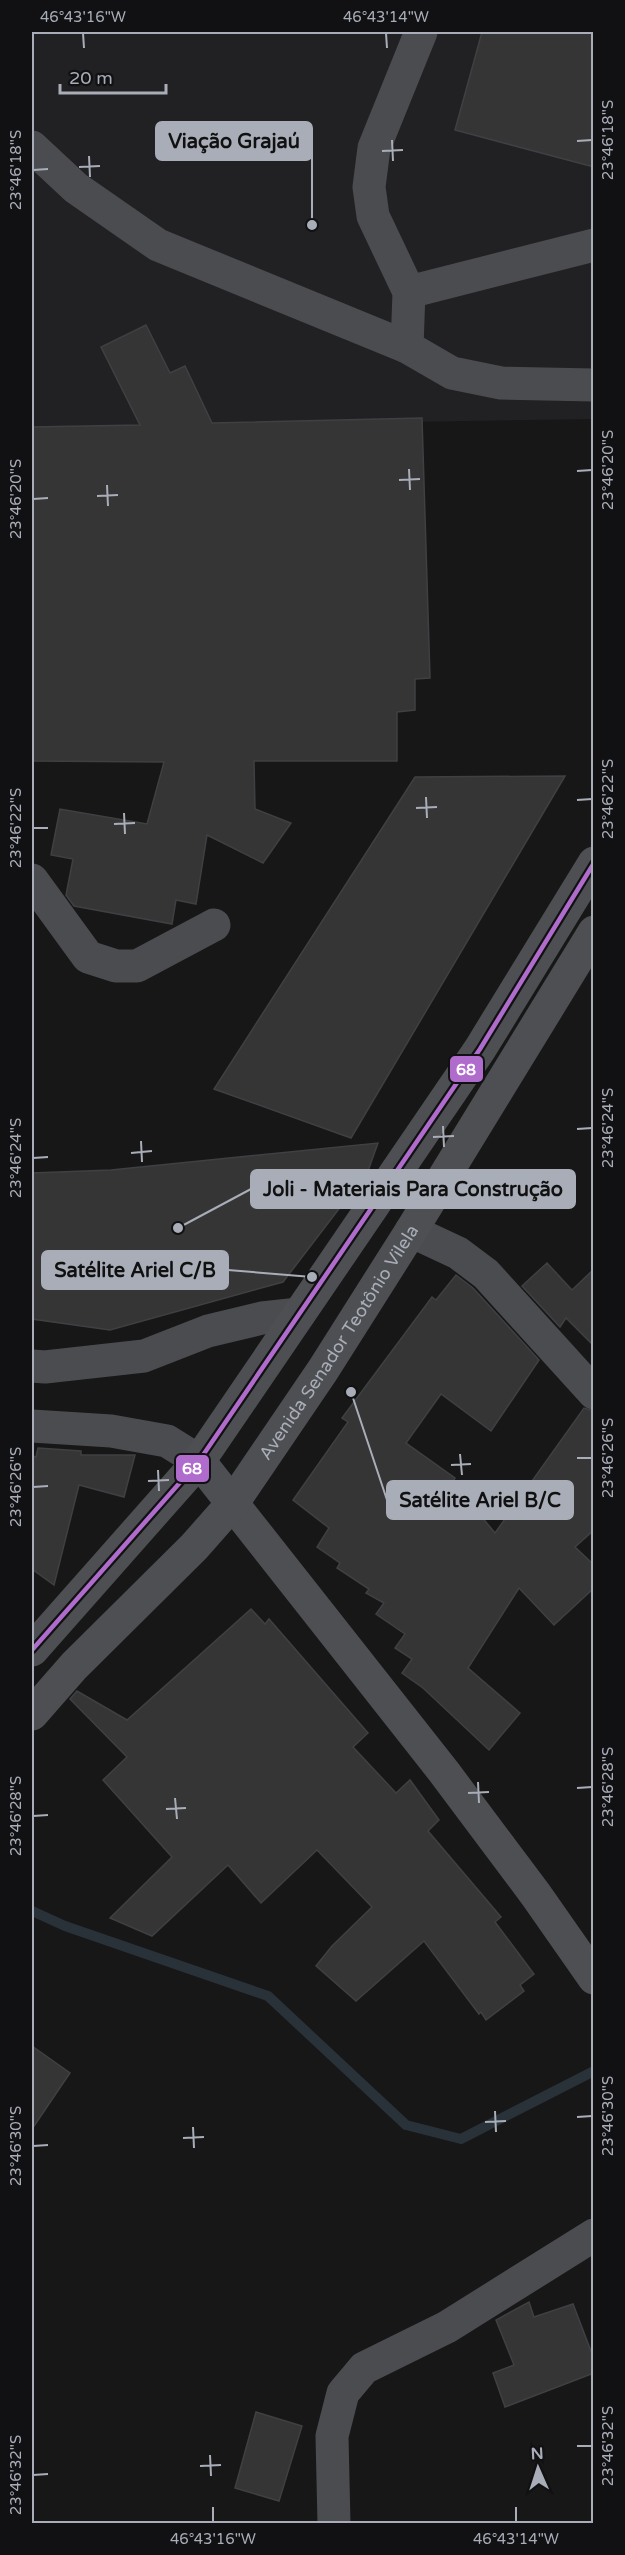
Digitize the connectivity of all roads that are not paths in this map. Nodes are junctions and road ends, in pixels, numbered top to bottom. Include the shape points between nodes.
1 (421, 32) edge
2 (32, 147) edge
3 (594, 245) edge
4 (409, 292) junction
5 (406, 346) junction
6 (594, 385) edge
7 (594, 863) edge
8 (32, 880) edge
9 (214, 925) dead end
10 (594, 932) edge
11 (411, 1231) junction
12 (299, 1314) junction
13 (32, 1366) edge
14 (594, 1393) edge
15 (32, 1426) edge
16 (199, 1461) junction
17 (232, 1504) junction
18 (32, 1650) edge
19 (32, 1714) edge
20 (594, 1978) edge
21 (594, 2235) edge
22 (334, 2523) edge

1 - 4 street via 374,148 369,187 373,216
2 - 5 street via 76,188 158,245
3 - 4 street
4 - 5 street
5 - 6 street via 452,373 501,383
7 - 12 main road via 480,1049
8 - 9 street via 88,957 116,966 137,966
10 - 11 main road, Avenida Senador Teotônio Vilela
11 - 14 street via 458,1253 486,1274
11 - 17 main road, Avenida Senador Teotônio Vilela
12 - 13 street via 208,1331 144,1356
12 - 16 main road
15 - 16 street via 111,1431 167,1441
16 - 17 main road
16 - 18 main road
17 - 19 main road, Avenida Senador Teotônio Vilela
17 - 20 main road via 444,1772
21 - 22 street via 447,2327 364,2368 342,2393 332,2436

